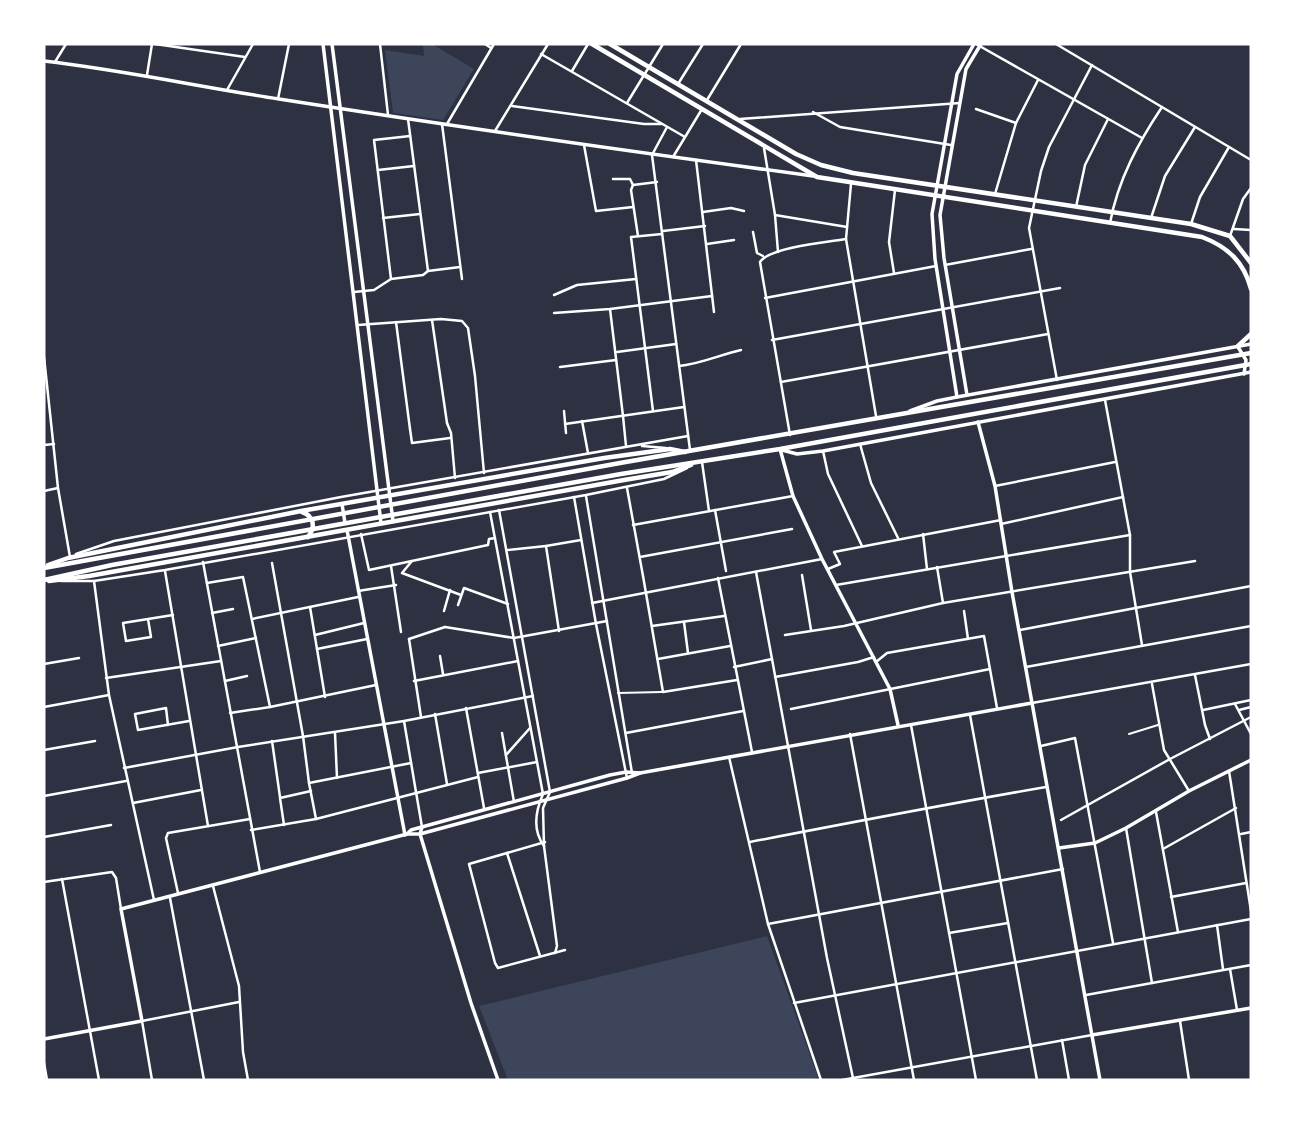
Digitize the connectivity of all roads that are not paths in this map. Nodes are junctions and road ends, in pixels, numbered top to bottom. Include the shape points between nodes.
1 (66, 44) edge
2 (153, 44) edge
3 (253, 44) edge
4 (289, 44) edge
5 (323, 44) edge
6 (332, 44) edge
7 (380, 44) edge
8 (485, 44) edge
9 (548, 44) edge
10 (590, 44) edge
11 (610, 44) edge
12 (663, 44) edge
13 (703, 44) edge
14 (740, 44) edge
15 (978, 44) edge
16 (1056, 44) edge
17 (493, 46) edge
18 (541, 54) junction
19 (245, 58) junction
20 (44, 61) edge
21 (55, 62) junction
22 (1092, 65) junction
23 (650, 66) junction
24 (572, 71) junction
25 (147, 75) junction
26 (644, 75) junction
27 (1038, 79) junction
28 (678, 84) junction
29 (227, 90) junction
30 (278, 99) junction
31 (1073, 99) junction
32 (707, 100) junction
33 (626, 103) junction
34 (951, 103) junction
35 (960, 103) junction
36 (512, 106) junction
37 (330, 107) junction
38 (1162, 107) junction
39 (340, 108) junction
40 (702, 108) junction
41 (976, 109) dead end
42 (813, 112) junction
43 (388, 115) junction
44 (408, 119) junction
45 (738, 119) junction
46 (1108, 119) junction
47 (1016, 123) junction
48 (444, 124) junction
49 (662, 124) junction
50 (667, 127) junction
51 (1195, 127) junction
52 (494, 131) junction
53 (410, 136) junction
54 (685, 137) junction
55 (1142, 138) junction
56 (944, 144) junction
57 (584, 145) junction
58 (952, 145) junction
59 (764, 146) junction
60 (1229, 147) junction
61 (652, 155) junction
62 (673, 157) junction
63 (696, 160) junction
64 (1251, 160) edge
65 (414, 166) junction
66 (378, 170) junction
67 (768, 170) junction
68 (817, 177) junction
69 (612, 179) dead end
70 (657, 182) junction
71 (851, 183) junction
72 (633, 185) junction
73 (937, 186) junction
74 (946, 187) junction
75 (1251, 188) edge
76 (895, 190) junction
77 (995, 194) junction
78 (936, 195) junction
79 (944, 196) junction
80 (1035, 201) junction
81 (633, 207) junction
82 (1076, 207) junction
83 (744, 211) dead end
84 (1032, 211) junction
85 (703, 212) junction
86 (1112, 212) junction
87 (420, 214) junction
88 (775, 215) junction
89 (383, 218) junction
90 (1151, 218) junction
91 (1110, 223) junction
92 (1191, 225) junction
93 (705, 226) junction
94 (847, 227) junction
95 (1232, 229) junction
96 (1251, 230) edge
97 (663, 232) junction
98 (753, 232) dead end
99 (638, 236) junction
100 (1230, 236) junction
101 (846, 239) junction
102 (734, 240) dead end
103 (707, 244) junction
104 (1032, 249) junction
105 (778, 252) junction
106 (764, 257) junction
107 (1251, 263) edge
108 (945, 265) junction
109 (936, 266) junction
110 (460, 267) junction
111 (1242, 267) junction
112 (428, 271) junction
113 (894, 274) junction
114 (391, 279) junction
115 (462, 279) dead end
116 (636, 279) junction
117 (853, 281) junction
118 (1060, 288) dead end
119 (1251, 289) edge
120 (1040, 291) junction
121 (353, 292) junction
122 (362, 292) junction
123 (554, 295) dead end
124 (712, 296) junction
125 (765, 298) junction
126 (671, 302) junction
127 (639, 305) junction
128 (952, 306) junction
129 (943, 308) junction
130 (610, 309) junction
131 (714, 312) dead end
132 (554, 313) dead end
133 (432, 320) junction
134 (396, 322) junction
135 (860, 323) junction
136 (366, 324) junction
137 (356, 325) junction
138 (1048, 334) junction
139 (1251, 334) edge
140 (772, 340) junction
141 (676, 344) junction
142 (1251, 344) edge
143 (1238, 346) junction
144 (644, 349) junction
145 (740, 351) dead end
146 (959, 351) junction
147 (615, 352) junction
148 (950, 352) junction
149 (1251, 353) edge
150 (44, 357) edge
151 (616, 360) junction
152 (1251, 363) edge
153 (678, 366) junction
154 (560, 367) dead end
155 (868, 367) junction
156 (1251, 372) edge
157 (1244, 374) junction
158 (1057, 380) junction
159 (781, 383) junction
160 (46, 391) edge
161 (967, 395) junction
162 (957, 397) junction
163 (1104, 399) junction
164 (684, 408) junction
165 (564, 411) dead end
166 (653, 411) junction
167 (903, 415) junction
168 (623, 416) junction
169 (876, 420) junction
170 (582, 422) junction
171 (978, 422) junction
172 (565, 424) junction
173 (566, 433) dead end
174 (790, 435) junction
175 (688, 436) junction
176 (451, 438) junction
177 (54, 444) junction
178 (860, 444) junction
179 (44, 445) edge
180 (634, 445) junction
181 (626, 446) junction
182 (670, 449) junction
183 (780, 449) junction
184 (823, 451) junction
185 (690, 452) junction
186 (588, 453) junction
187 (702, 462) junction
188 (1116, 462) junction
189 (695, 463) junction
190 (688, 467) junction
191 (484, 473) junction
192 (455, 478) junction
193 (995, 486) junction
194 (58, 488) junction
195 (387, 488) junction
196 (627, 488) junction
197 (376, 490) junction
198 (44, 491) edge
199 (409, 492) junction
200 (388, 495) junction
201 (586, 495) junction
202 (793, 496) junction
203 (341, 497) junction
204 (573, 497) junction
205 (1123, 497) junction
206 (377, 498) junction
207 (342, 504) junction
208 (499, 510) junction
209 (715, 510) junction
210 (301, 511) junction
211 (709, 511) junction
212 (490, 512) junction
213 (413, 517) junction
214 (393, 521) junction
215 (212, 522) junction
216 (1001, 522) junction
217 (381, 523) junction
218 (633, 525) junction
219 (394, 528) junction
220 (214, 529) junction
221 (346, 529) junction
222 (383, 530) junction
223 (792, 530) dead end
224 (361, 534) junction
225 (923, 534) junction
226 (1130, 535) junction
227 (348, 536) junction
228 (308, 537) junction
229 (495, 538) junction
230 (898, 538) junction
231 (581, 540) junction
232 (109, 543) junction
233 (721, 543) junction
234 (545, 546) junction
235 (862, 546) junction
236 (110, 550) junction
237 (506, 550) junction
238 (1007, 556) junction
239 (640, 557) junction
240 (68, 558) junction
241 (822, 559) junction
242 (412, 561) junction
243 (1195, 561) dead end
244 (203, 562) junction
245 (272, 563) dead end
246 (391, 566) junction
247 (937, 566) junction
248 (44, 567) edge
249 (827, 569) junction
250 (928, 569) junction
251 (165, 570) junction
252 (726, 571) dead end
253 (756, 572) junction
254 (1130, 572) junction
255 (802, 575) dead end
256 (718, 578) junction
257 (44, 581) edge
258 (58, 581) junction
259 (94, 581) junction
260 (207, 583) junction
261 (396, 585) junction
262 (836, 585) junction
263 (1251, 586) edge
264 (450, 590) junction
265 (358, 591) junction
266 (646, 592) junction
267 (1012, 592) junction
268 (461, 595) junction
269 (359, 597) junction
270 (604, 600) junction
271 (592, 603) junction
272 (943, 603) junction
273 (508, 604) junction
274 (458, 606) dead end
275 (310, 607) junction
276 (1136, 608) junction
277 (233, 609) dead end
278 (443, 611) dead end
279 (964, 611) dead end
280 (212, 613) junction
281 (279, 614) junction
282 (173, 615) junction
283 (724, 616) junction
284 (148, 619) junction
285 (252, 619) junction
286 (607, 621) junction
287 (684, 622) junction
288 (364, 623) junction
289 (857, 623) junction
290 (596, 624) junction
291 (652, 626) junction
292 (1251, 626) edge
293 (811, 630) junction
294 (1020, 630) junction
295 (559, 631) junction
296 (401, 632) dead end
297 (315, 635) junction
298 (785, 635) dead end
299 (522, 637) junction
300 (256, 638) junction
301 (513, 638) junction
302 (367, 639) junction
303 (968, 639) junction
304 (1142, 645) junction
305 (218, 646) junction
306 (730, 646) junction
307 (317, 649) junction
308 (688, 653) junction
309 (440, 656) dead end
310 (874, 657) junction
311 (79, 658) dead end
312 (658, 659) junction
313 (772, 659) junction
314 (221, 661) junction
315 (518, 661) junction
316 (876, 662) junction
317 (44, 664) edge
318 (1251, 664) edge
319 (734, 667) junction
320 (1026, 667) junction
321 (181, 668) junction
322 (990, 669) junction
323 (443, 674) junction
324 (1195, 675) junction
325 (247, 676) dead end
326 (775, 677) junction
327 (106, 678) junction
328 (737, 680) junction
329 (225, 681) junction
330 (414, 681) junction
331 (1152, 683) junction
332 (376, 685) junction
333 (890, 689) junction
334 (609, 690) junction
335 (618, 691) junction
336 (663, 692) junction
337 (109, 695) junction
338 (325, 696) junction
339 (533, 696) junction
340 (525, 698) junction
341 (1251, 700) edge
342 (297, 701) junction
343 (1032, 703) junction
344 (1235, 704) junction
345 (44, 707) edge
346 (270, 707) junction
347 (1251, 707) edge
348 (466, 708) junction
349 (997, 708) junction
350 (792, 709) dead end
351 (1239, 710) junction
352 (743, 711) junction
353 (1202, 711) junction
354 (230, 713) junction
355 (435, 713) junction
356 (970, 713) junction
357 (421, 717) junction
358 (1251, 718) edge
359 (190, 721) junction
360 (404, 721) junction
361 (1245, 721) junction
362 (383, 723) junction
363 (911, 723) junction
364 (1159, 724) junction
365 (169, 725) junction
366 (898, 725) junction
367 (530, 728) junction
368 (335, 732) junction
369 (502, 733) dead end
370 (625, 733) junction
371 (850, 734) junction
372 (1129, 734) dead end
373 (1251, 734) edge
374 (303, 736) junction
375 (1210, 739) junction
376 (95, 741) dead end
377 (272, 741) junction
378 (788, 746) junction
379 (1041, 746) junction
380 (238, 747) junction
381 (44, 750) edge
382 (752, 752) junction
383 (506, 755) junction
384 (196, 756) junction
385 (729, 757) junction
386 (1170, 760) junction
387 (1251, 760) edge
388 (537, 762) junction
389 (411, 763) junction
390 (391, 767) junction
391 (508, 767) junction
392 (124, 768) junction
393 (1229, 771) junction
394 (626, 772) junction
395 (632, 774) junction
396 (478, 775) junction
397 (337, 778) junction
398 (627, 778) junction
399 (126, 781) junction
400 (309, 783) junction
401 (447, 785) junction
402 (1049, 786) junction
403 (201, 790) junction
404 (311, 792) junction
405 (416, 792) junction
406 (550, 792) junction
407 (1189, 792) junction
408 (543, 794) junction
409 (44, 796) edge
410 (987, 797) junction
411 (280, 798) junction
412 (397, 798) junction
413 (547, 800) junction
414 (514, 802) junction
415 (539, 802) junction
416 (133, 803) junction
417 (1088, 805) junction
418 (1236, 808) junction
419 (484, 810) junction
420 (927, 810) junction
421 (1156, 810) junction
422 (866, 818) junction
423 (250, 819) junction
424 (316, 819) junction
425 (452, 819) junction
426 (1061, 820) dead end
427 (111, 825) dead end
428 (284, 825) junction
429 (454, 825) junction
430 (208, 826) junction
431 (422, 827) junction
432 (1126, 828) junction
433 (251, 830) junction
434 (805, 831) junction
435 (1251, 832) edge
436 (420, 834) junction
437 (1239, 834) junction
438 (406, 835) junction
439 (44, 838) edge
440 (750, 842) junction
441 (1095, 843) junction
442 (543, 844) junction
443 (1059, 848) junction
444 (1163, 850) junction
445 (507, 853) junction
446 (1063, 869) junction
447 (261, 873) junction
448 (62, 879) junction
449 (1002, 880) junction
450 (44, 883) edge
451 (1246, 883) junction
452 (213, 886) junction
453 (941, 891) junction
454 (178, 893) junction
455 (170, 895) junction
456 (1171, 897) junction
457 (154, 900) junction
458 (882, 902) junction
459 (121, 909) junction
460 (1251, 911) edge
461 (820, 913) junction
462 (1251, 919) edge
463 (1009, 922) junction
464 (768, 924) junction
465 (1217, 925) junction
466 (1178, 932) junction
467 (949, 933) junction
468 (1144, 939) junction
469 (1113, 943) junction
470 (565, 950) dead end
471 (1078, 950) junction
472 (555, 953) junction
473 (541, 957) junction
474 (1015, 963) junction
475 (1251, 965) edge
476 (1230, 968) junction
477 (1223, 969) junction
478 (956, 974) junction
479 (1152, 983) junction
480 (895, 984) junction
481 (1086, 995) junction
482 (836, 996) junction
483 (239, 1002) junction
484 (794, 1003) junction
485 (1251, 1008) edge
486 (1237, 1010) junction
487 (191, 1012) junction
488 (142, 1021) junction
489 (1180, 1021) junction
490 (90, 1030) junction
491 (1092, 1035) junction
492 (44, 1039) edge
493 (1062, 1040) junction
494 (1030, 1045) junction
495 (971, 1056) junction
496 (44, 1063) edge
497 (912, 1067) junction
498 (853, 1078) junction
499 (865, 1078) edge
500 (47, 1080) edge
501 (99, 1080) edge
502 (152, 1080) edge
503 (204, 1080) edge
504 (248, 1080) edge
505 (498, 1080) edge
506 (821, 1080) edge
507 (842, 1080) edge
508 (914, 1080) edge
509 (976, 1080) edge
510 (1037, 1080) edge
511 (1069, 1080) edge
512 (1100, 1080) edge
513 (1189, 1080) edge

1 - 21 street
2 - 19 street
2 - 25 street
3 - 19 street
4 - 30 street
5 - 37 street
6 - 39 street
7 - 43 street
8 - 17 street
9 - 18 street
10 - 24 street
10 - 26 main road
11 - 23 main road
12 - 23 street
13 - 28 street
14 - 32 street
15 - 27 street
15 - 34 street via 957,74
15 - 35 street via 966,69
16 - 22 street
17 - 48 street
18 - 24 street
18 - 36 street
19 - 29 street
20 - 21 street
21 - 25 street
22 - 31 street
22 - 38 street
23 - 26 street
23 - 28 main road
24 - 33 street
25 - 29 street
26 - 33 street
26 - 40 main road
27 - 31 street
27 - 47 street
28 - 32 main road
29 - 30 street
30 - 37 street
31 - 46 street
31 - 80 street via 1049,148
32 - 45 main road
33 - 49 street
34 - 35 street
34 - 42 street
34 - 56 street
35 - 58 street
36 - 49 street
36 - 52 street
37 - 39 street
37 - 121 street
38 - 51 street
38 - 55 street
39 - 43 street
39 - 122 street
40 - 54 street
40 - 59 main road
41 - 47 street
42 - 45 street
42 - 56 street via 840,127
43 - 44 street
44 - 48 street
44 - 53 street
45 - 73 main road via 821,165
46 - 55 street
46 - 82 street via 1085,166
47 - 77 street
48 - 52 street
48 - 110 street
49 - 50 street
50 - 54 street
50 - 61 street
51 - 60 street
51 - 90 street via 1165,176
52 - 57 street
53 - 65 street
53 - 66 street via 374,140
54 - 62 street
55 - 86 street
56 - 58 street
56 - 73 street
57 - 61 street
57 - 81 street via 596,211
58 - 74 street
59 - 67 street
59 - 68 main road
60 - 64 street
60 - 92 street via 1200,197
61 - 62 street
61 - 70 street
62 - 63 street
63 - 67 street
63 - 85 street
65 - 66 street
65 - 87 street
66 - 89 street
67 - 68 street
67 - 88 street
68 - 71 main road
69 - 72 street via 630,179
70 - 72 street
70 - 97 street
71 - 76 main road
71 - 94 street
72 - 81 street
73 - 74 main road
73 - 78 street
74 - 77 main road
74 - 79 street
75 - 95 street
76 - 78 main road
76 - 113 street via 889,242
77 - 80 main road
78 - 79 main road
78 - 109 street via 932,214
79 - 84 main road
79 - 108 street via 940,215
80 - 82 main road
80 - 84 street
81 - 99 street
82 - 86 main road
83 - 85 street
84 - 91 main road
84 - 104 street
85 - 93 street
86 - 90 main road
86 - 91 street
87 - 89 street
87 - 112 street
88 - 94 street
88 - 105 street
89 - 114 street
90 - 92 main road
91 - 111 main road via 1202,237 1224,248
92 - 100 main road
93 - 97 street
93 - 103 street
94 - 101 street
95 - 96 street
95 - 100 street
97 - 99 street
97 - 126 street
98 - 106 street via 757,253
99 - 116 street via 631,237
100 - 107 main road
101 - 105 street
101 - 117 street
102 - 103 street
103 - 124 street
104 - 108 street
104 - 120 street
105 - 106 street
106 - 125 street via 760,270
107 - 111 main road
108 - 128 street
109 - 113 street
109 - 129 street
110 - 112 street
110 - 115 street
111 - 119 main road
112 - 114 street
113 - 117 street
114 - 122 street
116 - 123 street via 577,285
116 - 127 street
117 - 125 street
117 - 135 street
118 - 120 street
120 - 128 street
120 - 138 street
121 - 122 street
121 - 137 street
122 - 136 street
124 - 126 street
124 - 131 street
125 - 140 street
126 - 127 street
126 - 141 street
127 - 130 street
127 - 144 street
128 - 129 street
128 - 146 street
129 - 135 street
129 - 148 street
130 - 132 street
130 - 147 street
133 - 134 street
133 - 176 street
133 - 191 street via 462,321 470,332
134 - 136 street
134 - 176 street via 411,443
135 - 140 street
135 - 155 street
136 - 137 street
136 - 195 street
137 - 197 street
138 - 146 street
138 - 158 street
139 - 143 main road
140 - 159 street
141 - 144 street
141 - 153 street
142 - 143 street
143 - 157 street via 1246,360
143 - 158 street
144 - 147 street
144 - 166 street
145 - 153 street
146 - 148 street
146 - 161 street
147 - 151 street
148 - 155 street
148 - 162 street
149 - 167 main road
150 - 160 street
151 - 154 street
151 - 168 street
152 - 183 main road
153 - 164 street
155 - 159 street
155 - 169 street
156 - 157 street
157 - 163 street
158 - 161 street
159 - 174 street
160 - 177 street
161 - 162 street
162 - 167 street
163 - 171 street
163 - 188 street
164 - 166 street
164 - 175 street
165 - 172 street
166 - 168 street
167 - 169 main road
168 - 170 street
168 - 181 street
169 - 174 main road
170 - 172 street
170 - 186 street
171 - 178 street
171 - 193 street
172 - 173 street
174 - 185 main road
175 - 180 street
175 - 185 street
176 - 192 street
177 - 179 street
177 - 194 street
178 - 184 street
178 - 230 street via 871,483
180 - 181 street
180 - 182 street
181 - 186 street
182 - 185 main road
182 - 199 main road
183 - 184 street via 797,454
183 - 187 main road
183 - 202 street
184 - 235 street via 828,474
185 - 248 main road
186 - 191 street
187 - 189 main road
187 - 211 street
188 - 193 street
188 - 205 street
189 - 190 main road
189 - 257 main road via 112,565
190 - 196 street via 664,479
190 - 213 main road
191 - 192 street
192 - 195 street
193 - 216 street
194 - 198 street
194 - 240 street
195 - 197 street
195 - 200 street
196 - 201 street
196 - 218 street
197 - 203 street
197 - 206 street
199 - 200 main road
199 - 213 main road via 407,505
200 - 206 main road
200 - 214 street
201 - 204 street
201 - 270 street
202 - 209 street
202 - 241 street
203 - 207 street
203 - 215 street
204 - 208 street
204 - 231 street
205 - 216 street
205 - 226 street
206 - 207 main road
206 - 217 street
207 - 210 main road
207 - 221 street
208 - 212 street
208 - 237 street
209 - 211 street
209 - 233 street
210 - 220 main road
210 - 228 main road via 313,522
211 - 218 street
212 - 219 street
212 - 229 street
213 - 214 main road
214 - 217 main road
214 - 219 street
215 - 220 street
215 - 232 street
216 - 225 street
216 - 238 street
217 - 221 main road
217 - 222 street
218 - 239 street
219 - 222 street
220 - 236 main road
221 - 227 street
221 - 228 main road
222 - 224 street
223 - 233 street
224 - 227 street
224 - 246 street via 369,570
225 - 230 street
225 - 250 street
226 - 238 street
226 - 254 street
227 - 244 street
227 - 265 street
228 - 258 main road
229 - 242 street via 489,539 488,545
229 - 273 street
230 - 235 street
231 - 234 street
231 - 271 street
232 - 236 street
232 - 240 street
233 - 239 street
233 - 252 street
234 - 237 street
234 - 295 street
235 - 249 street via 834,552 840,564
236 - 240 main road
237 - 299 street
238 - 247 street
238 - 267 street
239 - 266 street
240 - 248 main road
241 - 249 street
241 - 253 street
242 - 246 street
242 - 264 street via 402,573
243 - 254 street
244 - 251 street
244 - 260 street
245 - 281 street
246 - 261 street
247 - 250 street
247 - 272 street
249 - 262 street
250 - 262 street
251 - 259 street
251 - 282 street
253 - 256 street
253 - 313 street
254 - 267 street
254 - 276 street
255 - 293 street
256 - 266 street
256 - 283 street
257 - 258 main road
258 - 259 street
259 - 327 street
260 - 280 street
260 - 285 street via 243,577
261 - 265 street
261 - 296 street
262 - 289 street
263 - 276 street
264 - 268 street
264 - 278 street
265 - 269 street
266 - 270 street
266 - 291 street
267 - 272 street
267 - 294 street
268 - 273 street via 464,588
268 - 274 street
269 - 275 street
269 - 288 street
270 - 271 street
270 - 286 street
271 - 290 street
272 - 289 street
273 - 301 street
275 - 281 street
275 - 297 street
276 - 294 street
276 - 304 street
277 - 280 street
279 - 303 street
280 - 305 street
281 - 285 street
281 - 342 street
282 - 284 street
282 - 321 street
283 - 287 street
283 - 306 street
284 - 284 street via 123,623 126,641 151,637
285 - 300 street
286 - 290 street
286 - 335 street
287 - 291 street
287 - 308 street
288 - 297 street
288 - 302 street
289 - 293 street
289 - 310 street
290 - 295 street
290 - 334 street
291 - 312 street
292 - 304 street
293 - 298 street
294 - 320 street
295 - 299 street
297 - 307 street
299 - 301 street
299 - 339 street
300 - 305 street
300 - 346 street
301 - 315 street
301 - 330 street via 445,627 409,639
302 - 307 street
302 - 332 street
303 - 316 street via 887,653
303 - 322 street via 984,636
304 - 320 street
305 - 314 street
306 - 308 street
306 - 319 street
307 - 338 street
308 - 312 street
309 - 323 street
310 - 316 street
310 - 326 street
311 - 317 street
312 - 336 street
313 - 319 street
313 - 326 street
314 - 321 street
314 - 329 street
315 - 323 street
315 - 340 street
316 - 333 street
318 - 324 street
319 - 328 street
320 - 343 street
321 - 327 street
321 - 359 street
322 - 333 street
322 - 349 street
323 - 330 street
324 - 331 street
324 - 353 street
325 - 329 street
326 - 378 street
327 - 337 street
328 - 336 street
328 - 352 street
329 - 354 street
330 - 357 street
331 - 343 street
331 - 364 street
332 - 338 street
332 - 362 street
333 - 350 street
333 - 366 street
334 - 335 street
334 - 394 street
335 - 336 lane
335 - 370 street
337 - 345 street
337 - 392 street
338 - 342 street
339 - 340 street
339 - 406 street
340 - 348 street
340 - 367 street
341 - 344 street
342 - 346 street
342 - 374 street
343 - 349 street
343 - 379 street
344 - 351 street
344 - 353 street
346 - 354 street
347 - 351 street
348 - 355 street
348 - 396 street
349 - 356 street
351 - 361 street
352 - 370 street
352 - 382 street
353 - 375 street
354 - 380 street
355 - 357 street
355 - 401 street
356 - 363 street
356 - 410 street
357 - 360 street
358 - 361 street
359 - 365 street
359 - 384 street
360 - 362 street
360 - 389 street
361 - 373 street
361 - 375 street
362 - 368 street
362 - 390 street
363 - 366 street
363 - 420 street
364 - 372 lane
364 - 386 street
365 - 365 street via 166,709 135,714 138,730
366 - 371 street
367 - 383 street
367 - 388 street
368 - 374 street
368 - 397 street
369 - 383 street
370 - 395 street
371 - 378 street
371 - 422 street
374 - 377 street
374 - 400 street
375 - 386 street
376 - 381 street
377 - 380 street
377 - 411 street
378 - 382 street
378 - 434 street
379 - 402 street
379 - 417 street via 1075,738
380 - 384 street
380 - 423 street
382 - 385 street
383 - 391 street
384 - 392 street
384 - 403 street
385 - 395 street
385 - 440 street
386 - 407 street
386 - 417 street
387 - 393 street
388 - 391 street
388 - 408 street
389 - 390 street
389 - 405 street
390 - 397 street
390 - 412 street
391 - 396 street
391 - 414 street
392 - 399 street
393 - 407 street
393 - 418 street
394 - 395 street
394 - 398 street
394 - 406 street
395 - 398 street
396 - 401 street
396 - 419 street
397 - 400 street
398 - 413 street
399 - 409 street
399 - 416 street
400 - 404 street
401 - 405 street
402 - 410 street
402 - 443 street
403 - 416 street
403 - 430 street
404 - 411 street
404 - 424 street
405 - 412 street
405 - 431 street
406 - 408 street
406 - 413 street
407 - 421 street
408 - 414 street
408 - 415 street
410 - 420 street
410 - 449 street
411 - 428 street
412 - 424 street
412 - 438 street
413 - 415 street
413 - 442 street
414 - 419 street
415 - 429 street
415 - 442 street via 536,810
416 - 457 street
417 - 426 street
417 - 441 street
418 - 437 street
418 - 444 street
419 - 425 street
420 - 422 street
420 - 453 street
421 - 432 street
421 - 444 street
422 - 434 street
422 - 458 street
423 - 430 street
423 - 433 street
424 - 428 street
425 - 429 street
425 - 431 street
427 - 439 street
428 - 433 street
429 - 436 street
430 - 454 street via 168,833
431 - 436 street
431 - 438 street
432 - 441 street
432 - 468 street
433 - 447 street
434 - 440 street
434 - 461 street
435 - 437 street
436 - 438 street
436 - 505 street
437 - 451 street
438 - 447 street
440 - 464 street
441 - 443 street
441 - 469 street
442 - 445 street
442 - 472 street via 558,946
443 - 446 street
444 - 456 street
445 - 473 street
445 - 473 street via 469,864 495,963 504,968
446 - 449 street
446 - 471 street
447 - 452 street
448 - 450 street
448 - 459 street via 111,872
448 - 490 street
449 - 453 street
449 - 463 street
451 - 456 street
451 - 460 street
452 - 454 street
452 - 483 street
453 - 458 street
453 - 467 street
454 - 455 street
455 - 457 street
455 - 487 street
456 - 466 street
457 - 459 street
458 - 461 street
458 - 480 street
459 - 488 street
461 - 464 street
461 - 482 street
462 - 465 street
463 - 467 street
463 - 474 street
464 - 484 street
465 - 466 street
465 - 477 street
466 - 468 street
467 - 478 street
468 - 469 street
468 - 479 street
469 - 471 street
470 - 472 street
471 - 474 street
471 - 481 street
472 - 473 street
474 - 478 street
474 - 494 street
475 - 476 street
476 - 477 street
476 - 486 street
477 - 479 street
478 - 480 street
478 - 495 street
479 - 481 street
480 - 482 street
480 - 497 street
481 - 491 street
482 - 484 street
482 - 498 street
483 - 487 street
483 - 504 street
484 - 506 street
485 - 486 street
486 - 489 street
487 - 488 street
487 - 503 street
488 - 490 street
488 - 502 street
489 - 491 street
489 - 513 street
490 - 492 street
490 - 501 street
491 - 493 street
491 - 512 street
493 - 494 street
493 - 511 street
494 - 495 street
494 - 510 street
495 - 497 street
495 - 509 street
496 - 500 street
497 - 499 street
497 - 508 street
498 - 499 street
498 - 507 street

